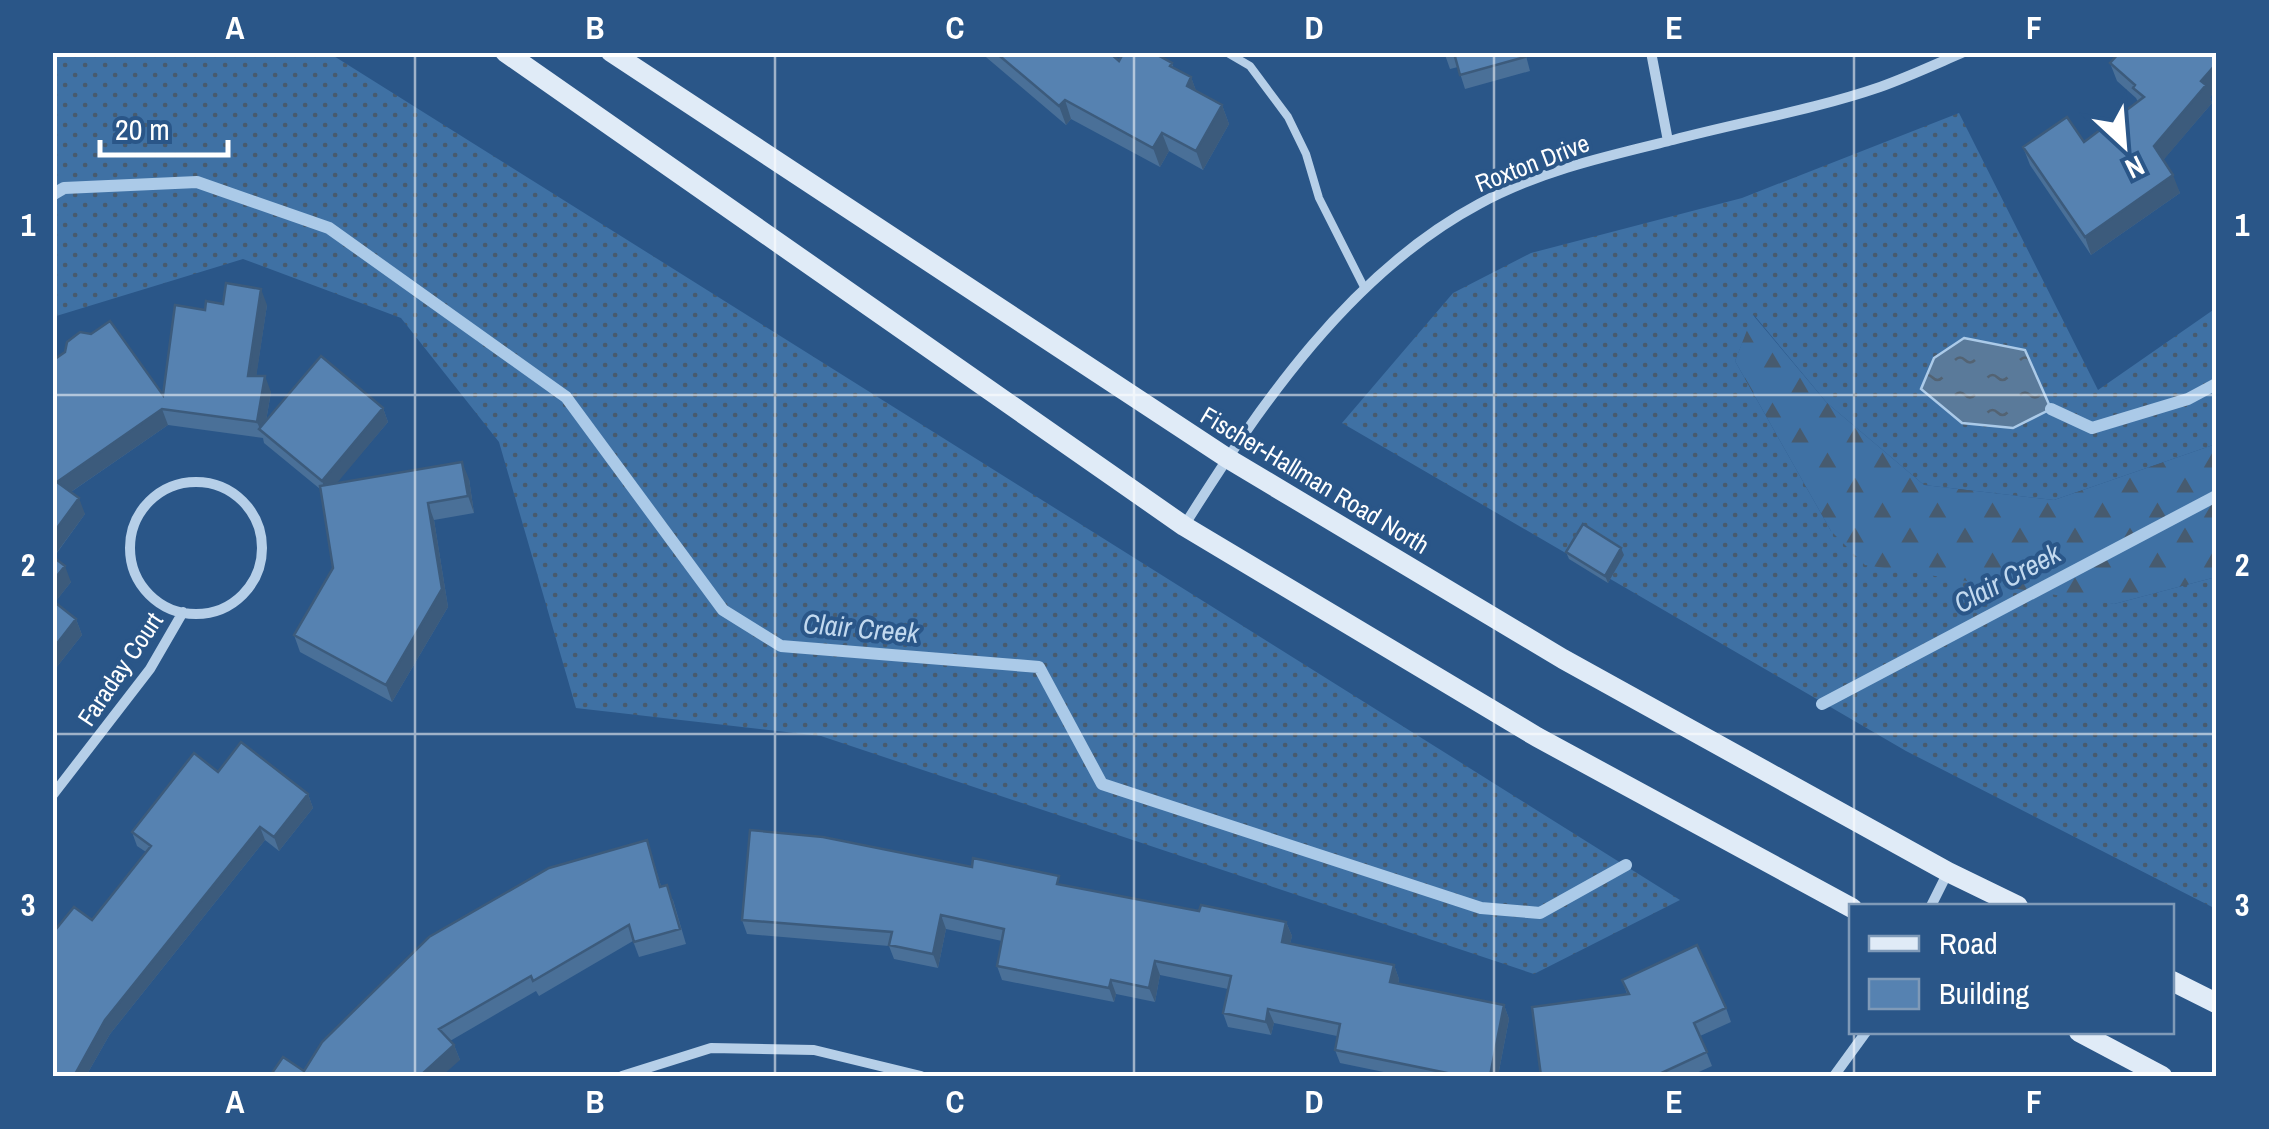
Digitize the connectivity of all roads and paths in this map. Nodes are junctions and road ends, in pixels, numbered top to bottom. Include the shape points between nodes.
1 (504, 52) edge
2 (611, 52) edge
3 (1226, 52) edge
4 (1652, 52) edge
5 (1964, 52) edge
6 (1668, 141) junction
7 (1366, 289) junction
8 (1227, 458) junction
9 (1184, 526) junction
10 (182, 612) junction
11 (52, 796) edge
12 (1948, 872) junction
13 (1931, 904) edge
14 (2014, 904) edge
15 (1849, 906) edge
16 (2174, 982) edge
17 (2216, 1003) edge
18 (1865, 1034) edge
19 (2083, 1034) edge
20 (622, 1076) edge
21 (922, 1076) edge
22 (1834, 1076) edge
23 (2162, 1076) edge

1 - 9 main road
2 - 8 main road, Fischer-Hallman Road North
3 - 7 lane via 1250,66 1288,118
4 - 6 street
5 - 6 street, Roxton Drive via 1878,88
6 - 7 street, Roxton Drive via 1574,164 1479,204
7 - 8 street, Roxton Drive via 1306,353
8 - 9 street, Roxton Drive
8 - 12 main road, Fischer-Hallman Road North via 1563,659
9 - 15 main road via 1538,737
10 - 10 street, Faraday Court via 227,607 258,573 258,525 242,500 208,482 176,485 156,496 134,526 130,548 141,584 156,601
10 - 11 street, Faraday Court via 150,669
12 - 13 street
12 - 14 main road, Fischer-Hallman Road North
16 - 17 main road
18 - 22 street
19 - 23 main road
20 - 21 street via 711,1048 814,1050

